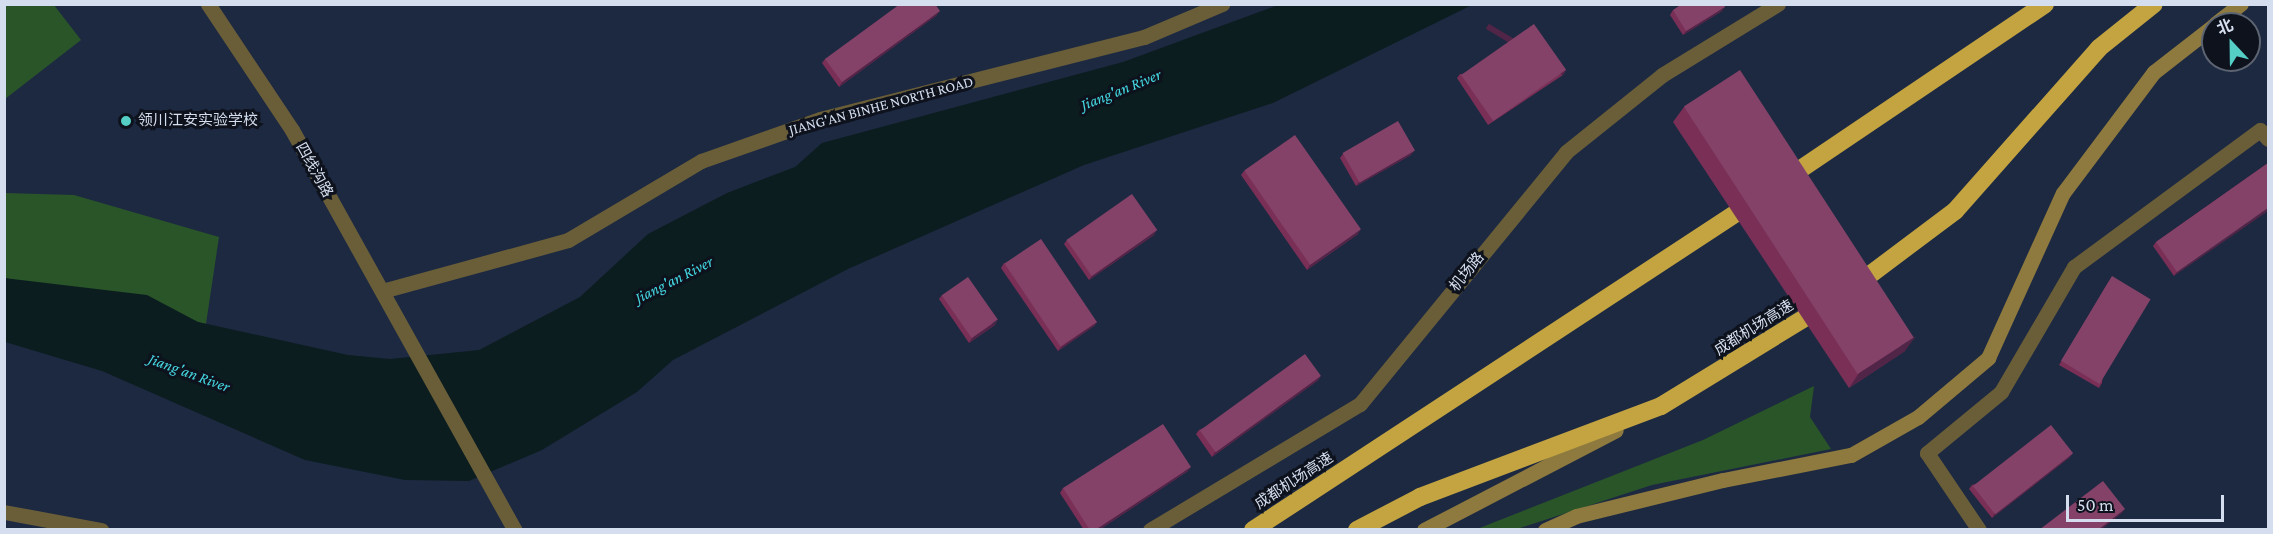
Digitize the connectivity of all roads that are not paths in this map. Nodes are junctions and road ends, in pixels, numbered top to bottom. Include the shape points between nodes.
1 (208, 4) edge
2 (1222, 4) edge
3 (1778, 4) edge
4 (2045, 4) edge
5 (2154, 4) edge
6 (2201, 35) edge
7 (2268, 139) edge
8 (382, 291) junction
9 (1660, 406) junction
10 (4, 512) edge
11 (101, 530) edge
12 (515, 530) edge
13 (1150, 530) edge
14 (1253, 530) edge
15 (1357, 530) edge
16 (1424, 530) edge
17 (1545, 530) edge
18 (1979, 530) edge

1 - 8 street, 四线沟路 via 292,130
2 - 8 street, JIANG'AN BINHE NORTH ROAD via 1144,37 820,119 700,161 568,240
3 - 13 street, 机场路 via 1662,75 1566,152 1360,404
4 - 14 highway, 成都机场高速
5 - 9 highway, 成都机场高速 via 2099,48 1955,211 1920,240
6 - 17 main road via 2154,72 2063,194 1988,358 1918,417 1851,455 1723,480 1576,516
7 - 18 street via 2260,130 2074,267 2001,392 1927,453
8 - 12 street, 四线沟路
9 - 15 highway, 成都机场高速 via 1420,497
9 - 16 main road
10 - 11 street

